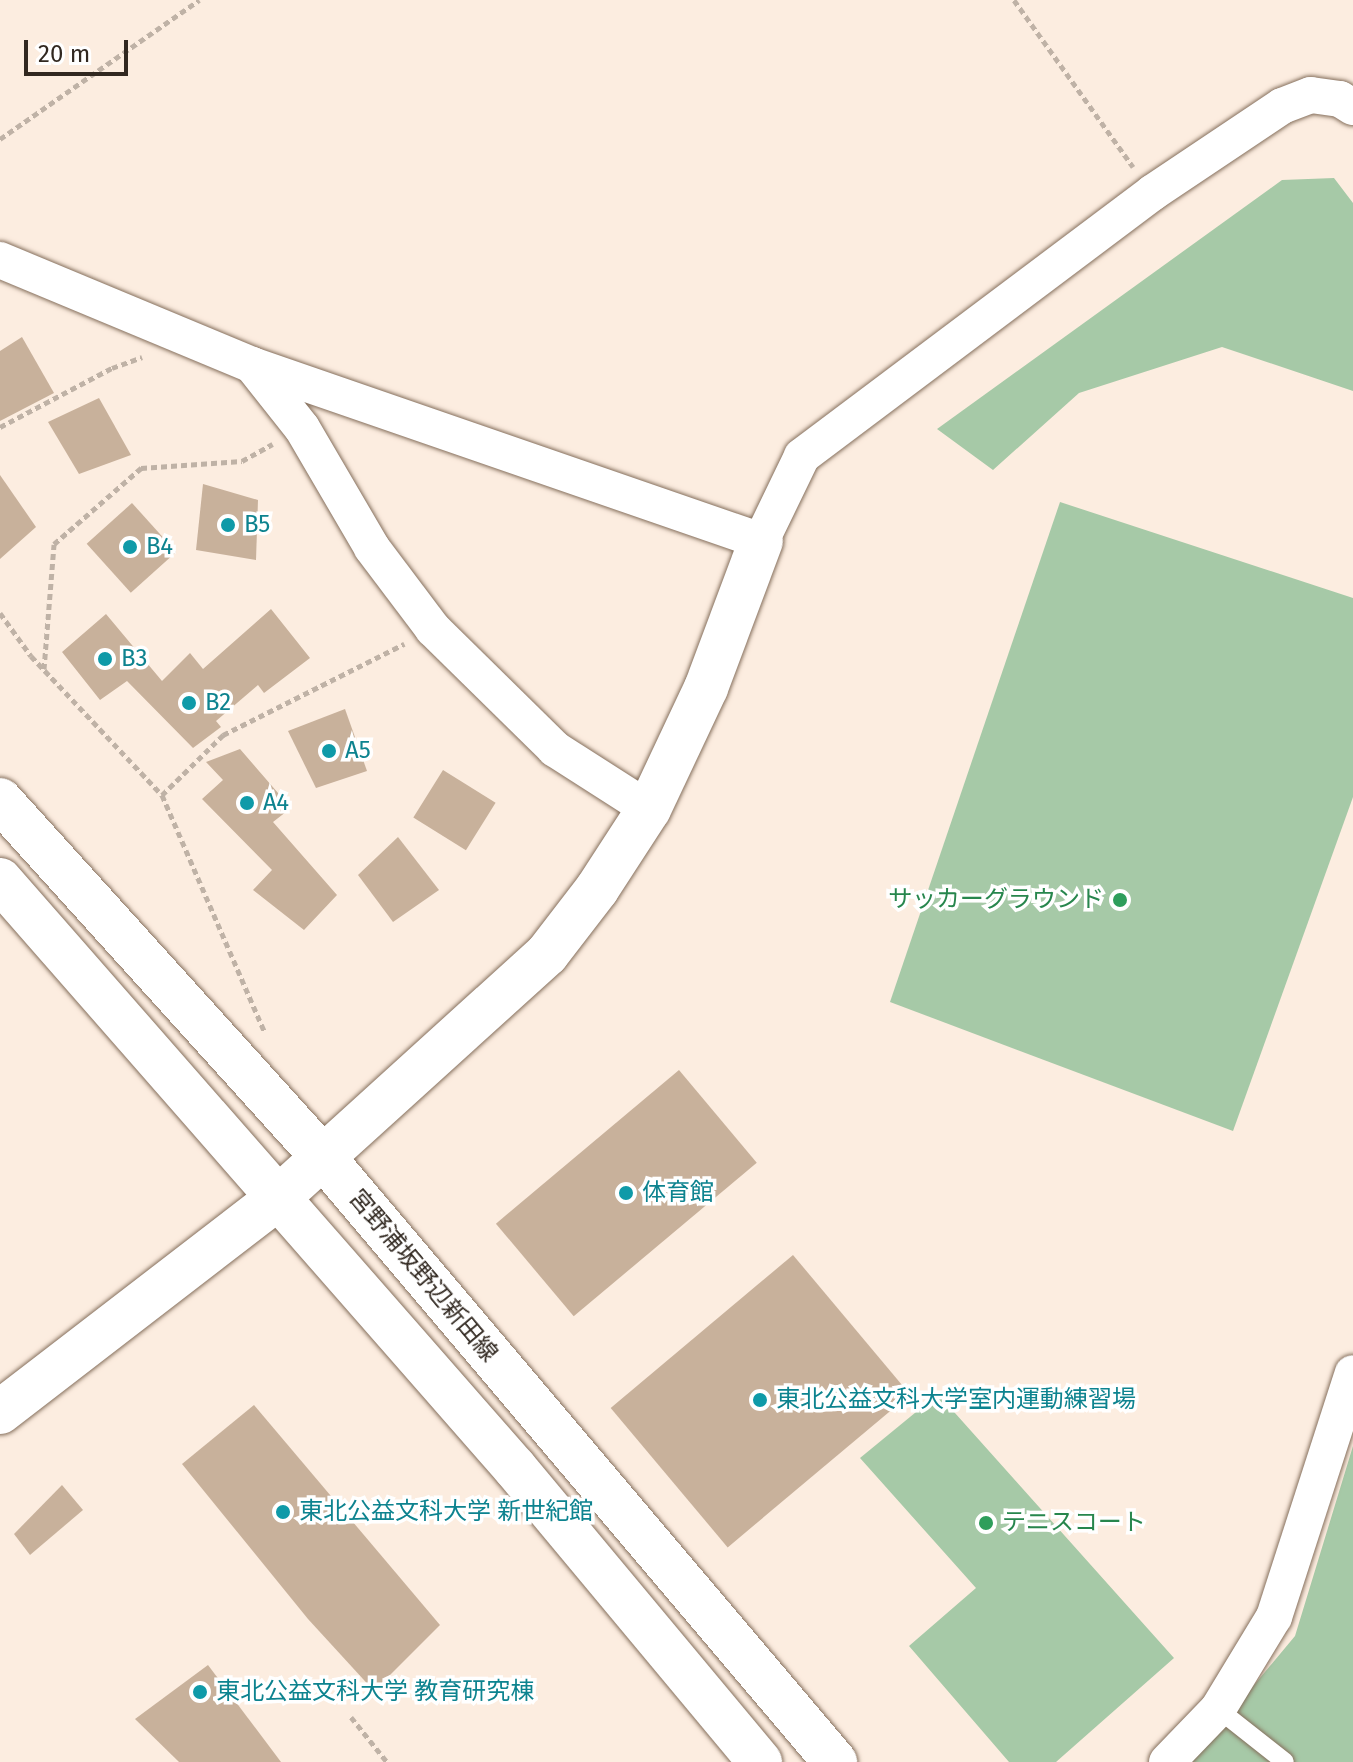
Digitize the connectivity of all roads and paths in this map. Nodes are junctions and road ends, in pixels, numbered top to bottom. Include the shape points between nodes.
1 (199, 0) edge
2 (1014, 0) edge
3 (1353, 107) edge
4 (0, 139) edge
5 (1152, 193) junction
6 (0, 260) edge
7 (180, 335) junction
8 (252, 365) junction
9 (0, 427) edge
10 (302, 428) junction
11 (761, 541) junction
12 (0, 613) edge
13 (433, 629) junction
14 (44, 670) junction
15 (162, 795) junction
16 (0, 800) edge
17 (649, 809) junction
18 (0, 880) edge
19 (242, 1068) junction
20 (323, 1157) junction
21 (279, 1197) junction
22 (1353, 1373) edge
23 (0, 1412) edge
24 (1218, 1709) junction
25 (351, 1717) dead end
26 (387, 1762) edge
27 (760, 1762) edge
28 (835, 1762) edge
29 (1167, 1762) edge
30 (1285, 1762) edge

1 - 4 path
2 - 5 path
3 - 5 street via 1340,99 1311,95 1282,106
5 - 11 street via 802,456
6 - 7 street
7 - 8 street
7 - 9 path
8 - 10 street
8 - 11 street
10 - 13 street via 372,548
10 - 14 path via 242,461 141,468 54,544
11 - 17 main road via 706,688
12 - 14 path
13 - 15 path via 223,735
13 - 17 street via 555,749
14 - 15 path
15 - 19 path via 269,1041
16 - 19 main road, 宮野浦坂野辺新田線
17 - 20 main road via 547,954
18 - 21 main road
19 - 20 main road, 宮野浦坂野辺新田線
20 - 21 main road
20 - 28 main road, 宮野浦坂野辺新田線
21 - 23 main road
21 - 27 main road via 515,1468
22 - 24 street via 1274,1617
24 - 29 street
24 - 30 lane
25 - 26 path

